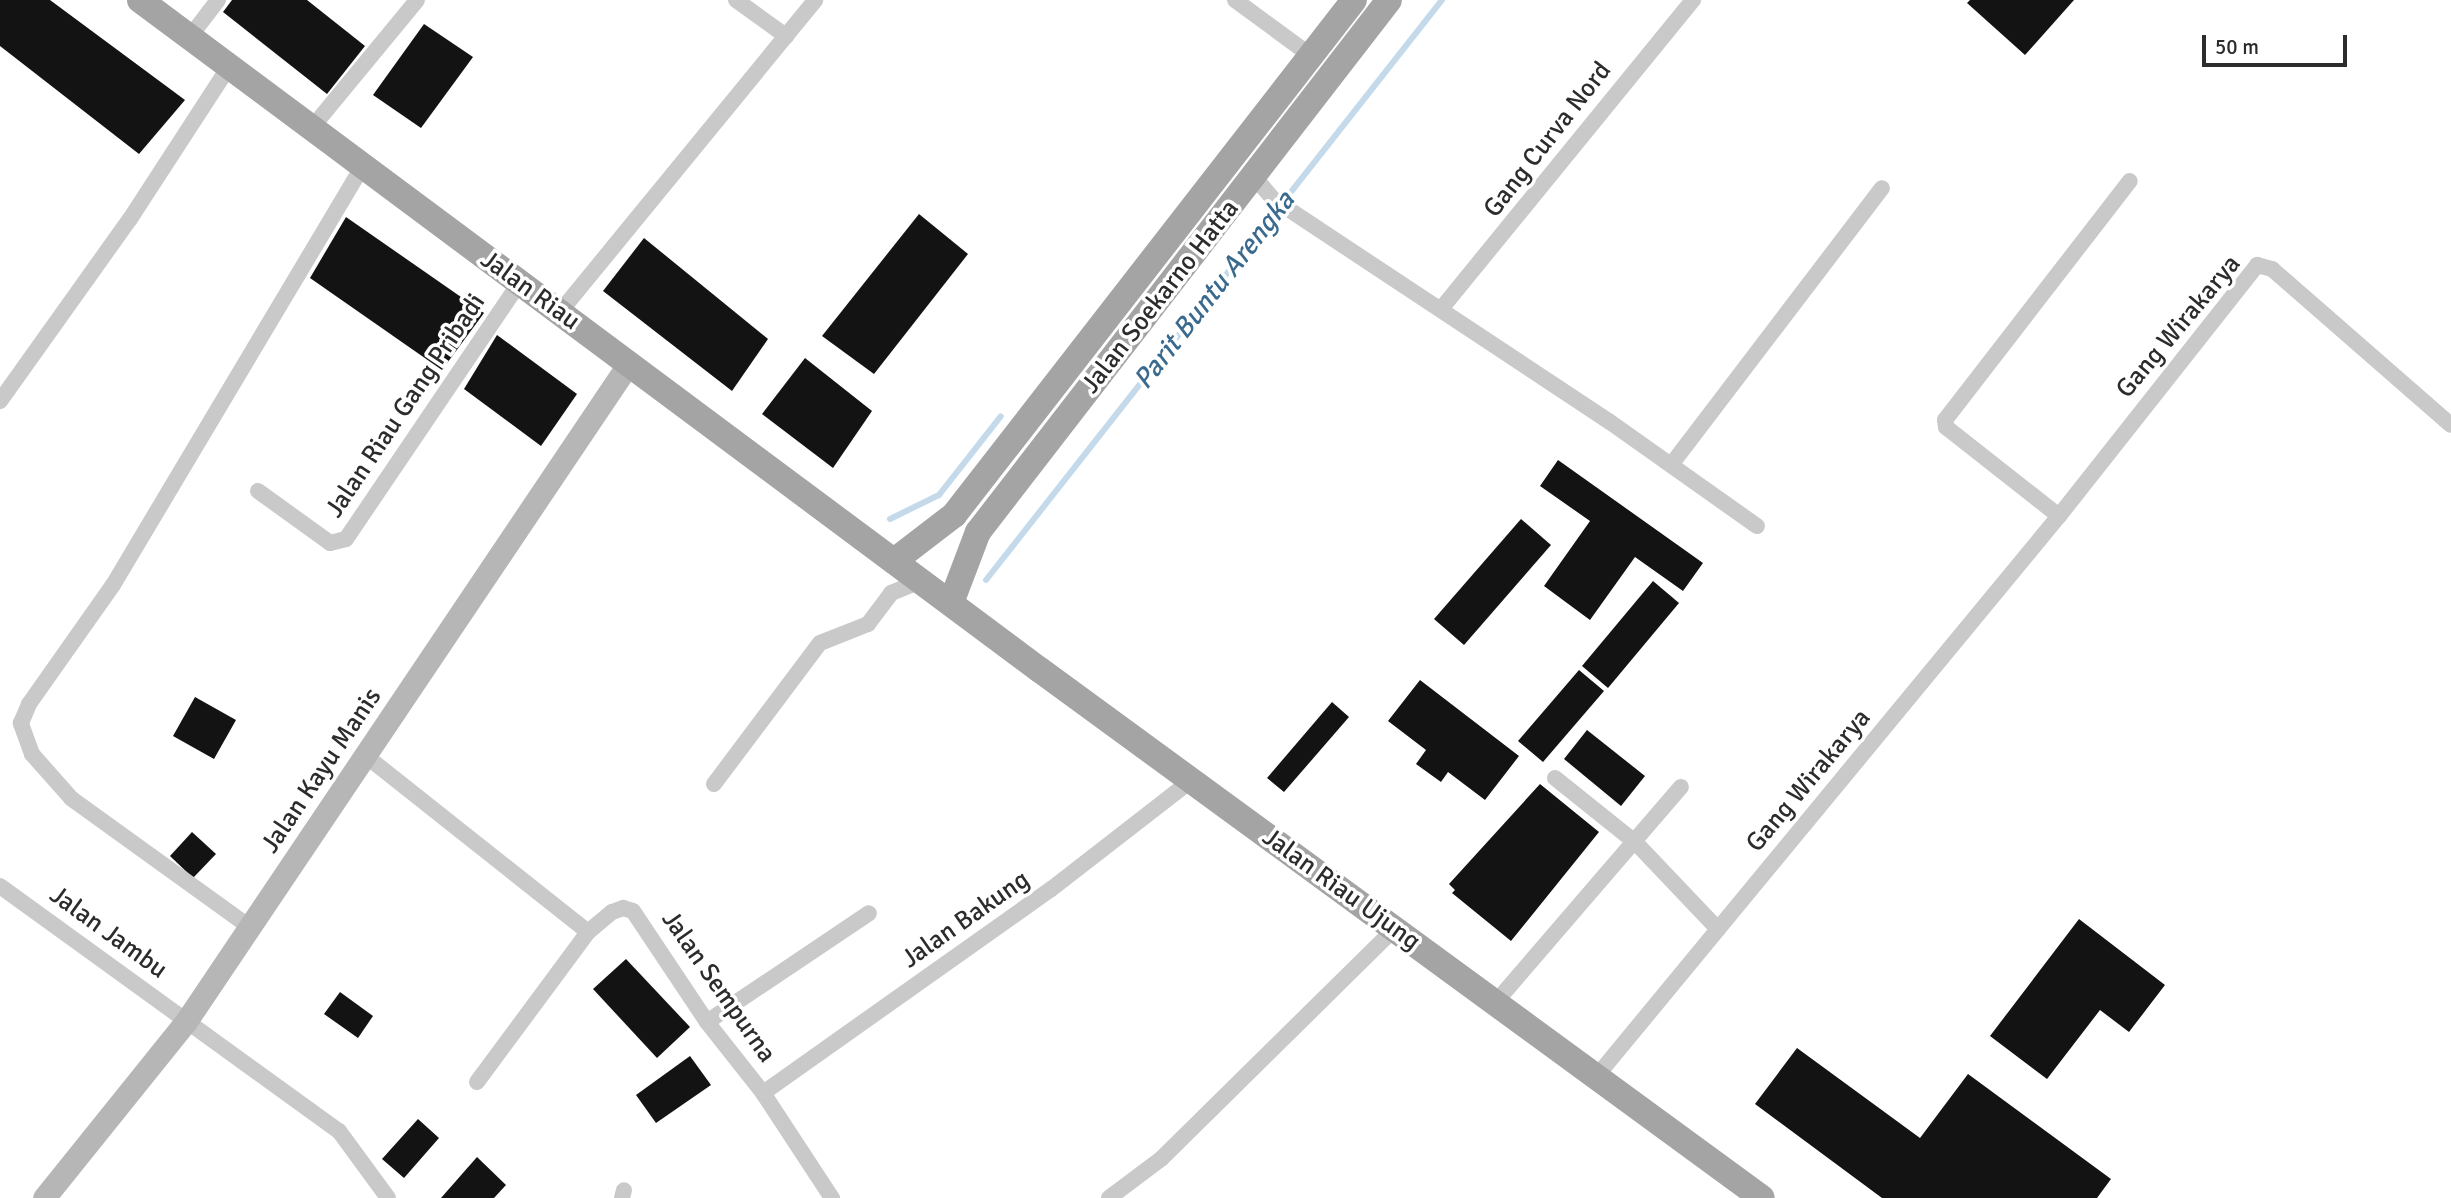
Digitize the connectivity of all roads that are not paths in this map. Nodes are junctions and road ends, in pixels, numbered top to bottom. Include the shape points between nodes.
1 (139, 0) edge
2 (218, 0) edge
3 (416, 0) edge
4 (736, 0) edge
5 (815, 0) edge
6 (1235, 0) edge
7 (1354, 0) edge
8 (1389, 0) edge
9 (1693, 0) edge
10 (786, 36) junction
11 (189, 38) junction
12 (1310, 55) junction
13 (228, 68) junction
14 (310, 130) junction
15 (362, 167) junction
16 (1255, 178) junction
17 (2130, 181) dead end
18 (1881, 188) dead end
19 (519, 282) junction
20 (1441, 309) junction
21 (560, 313) junction
22 (629, 363) junction
23 (0, 401) edge
24 (2451, 425) edge
25 (1671, 465) junction
26 (258, 491) dead end
27 (2059, 516) junction
28 (1757, 526) dead end
29 (894, 561) junction
30 (921, 581) junction
31 (951, 603) junction
32 (366, 756) junction
33 (1555, 778) dead end
34 (1192, 780) junction
35 (714, 784) dead end
36 (1681, 787) dead end
37 (1636, 843) junction
38 (0, 886) edge
39 (869, 913) dead end
40 (251, 928) junction
41 (1394, 929) junction
42 (1718, 929) junction
43 (589, 932) junction
44 (1495, 1003) junction
45 (187, 1020) junction
46 (708, 1022) junction
47 (1596, 1077) junction
48 (477, 1082) dead end
49 (763, 1093) junction
50 (44, 1198) edge
51 (388, 1198) edge
52 (832, 1198) edge
53 (1109, 1198) edge
54 (1762, 1198) edge

1 - 11 main road, Jalan Riau
2 - 11 street
3 - 14 street
4 - 10 street
5 - 10 street
6 - 12 street
7 - 12 main road, Jalan Soekarno Hatta
8 - 16 main road, Jalan Soekarno Hatta
9 - 20 street, Gang Curva Nord
10 - 21 street
11 - 13 main road, Jalan Riau
12 - 29 main road, Jalan Soekarno Hatta via 954,515
13 - 14 main road, Jalan Riau
13 - 23 street via 130,219
14 - 15 main road, Jalan Riau
15 - 19 main road, Jalan Riau
15 - 40 street via 113,585 29,704 22,723 32,754 71,797
16 - 20 street via 1273,199
16 - 31 main road, Jalan Soekarno Hatta via 978,532
17 - 27 street via 1945,420 1946,427
18 - 25 street
19 - 21 main road, Jalan Riau
19 - 26 street, Jalan Riau Gang Pribadi via 346,539 330,543
20 - 25 street
21 - 22 main road, Jalan Riau
22 - 29 main road, Jalan Riau
22 - 32 street, Jalan Kayu Manis
24 - 27 street, Gang Wirakarya via 2272,269 2257,265
25 - 28 street
27 - 42 street, Gang Wirakarya
29 - 30 main road, Jalan Riau
30 - 31 main road, Jalan Riau Ujung
30 - 35 street via 891,593 868,624 820,643
31 - 34 main road, Jalan Riau Ujung
32 - 40 street, Jalan Kayu Manis
32 - 43 street
33 - 37 street
34 - 41 main road, Jalan Riau Ujung
34 - 49 street, Jalan Bakung via 1050,890
36 - 37 street
37 - 42 street
37 - 44 street
38 - 45 street, Jalan Jambu
39 - 46 street
40 - 45 street, Jalan Kayu Manis
41 - 44 main road, Jalan Riau Ujung
41 - 53 street via 1162,1158
42 - 47 street, Gang Wirakarya
43 - 46 street, Jalan Sempurna via 612,912 633,911
43 - 48 street
44 - 47 main road, Jalan Riau Ujung
45 - 50 street, Jalan Kayu Manis
45 - 51 street, Jalan Jambu via 340,1131
46 - 49 street, Jalan Sempurna
47 - 54 main road, Jalan Riau Ujung
49 - 52 street, Jalan Sempurna

